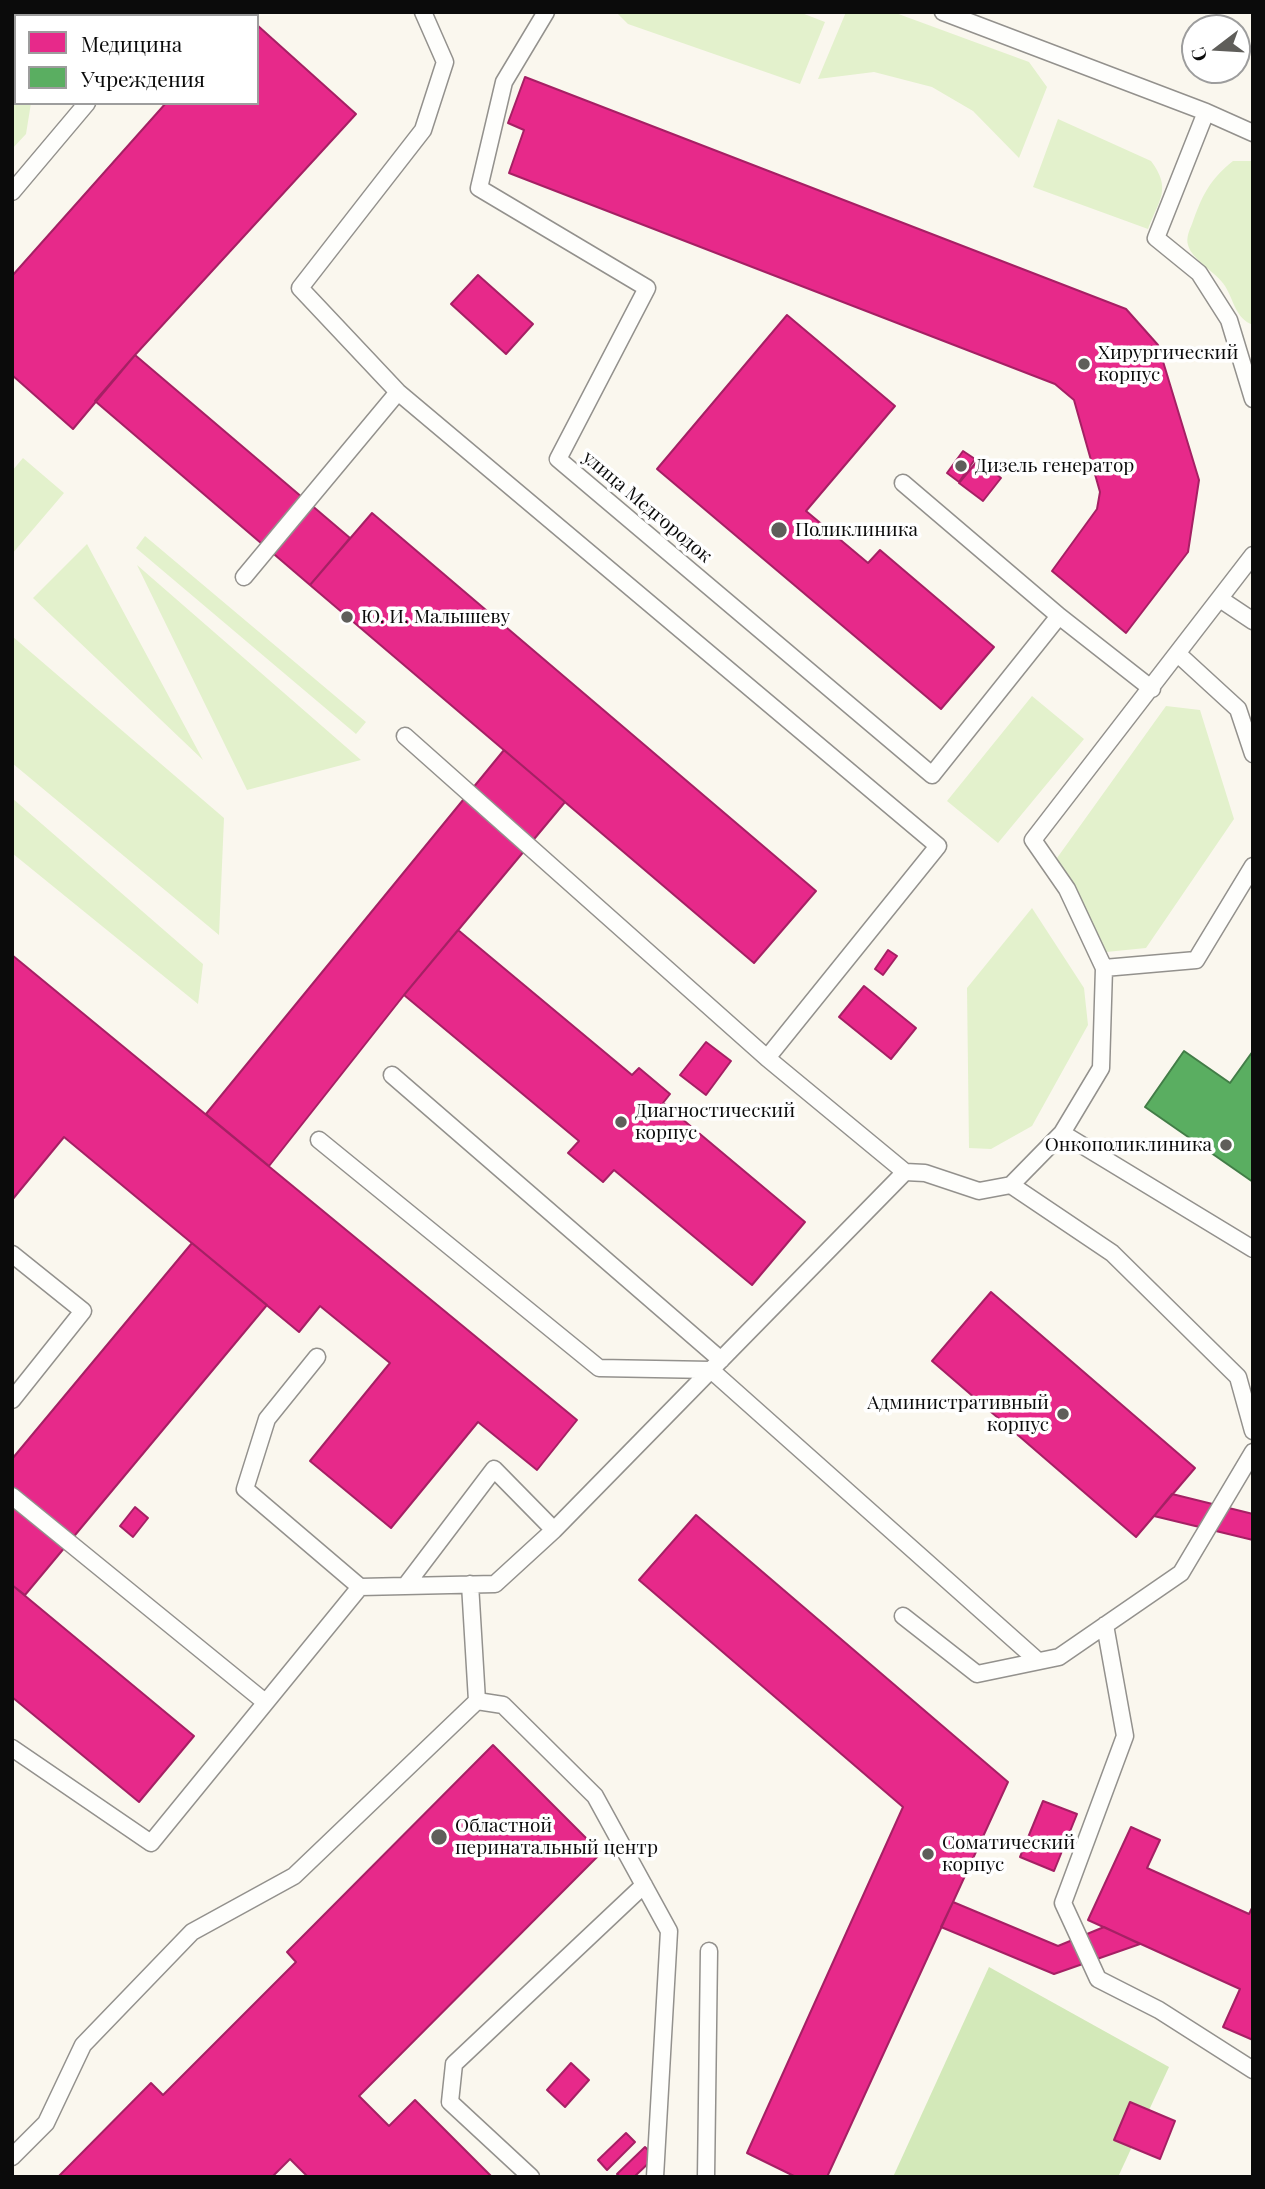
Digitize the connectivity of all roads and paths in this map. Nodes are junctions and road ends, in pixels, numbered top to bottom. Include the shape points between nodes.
1 (423, 12) edge
2 (546, 12) edge
3 (943, 12) edge
4 (85, 105) edge
5 (1206, 112) junction
6 (1253, 133) edge
7 (12, 192) edge
8 (398, 392) junction
9 (1253, 399) edge
10 (903, 484) dead end
11 (1253, 555) edge
12 (244, 577) dead end
13 (1220, 599) junction
14 (1059, 617) junction
15 (1253, 621) edge
16 (1178, 654) junction
17 (1152, 689) junction
18 (405, 736) dead end
19 (1253, 754) edge
20 (1253, 866) edge
21 (1104, 968) junction
22 (767, 1058) junction
23 (392, 1075) dead end
24 (1062, 1133) junction
25 (319, 1140) dead end
26 (905, 1172) junction
27 (1010, 1185) junction
28 (1253, 1249) edge
29 (12, 1254) edge
30 (317, 1357) dead end
31 (716, 1365) junction
32 (12, 1399) edge
33 (1253, 1431) edge
34 (1253, 1452) edge
35 (12, 1496) edge
36 (554, 1530) junction
37 (470, 1584) junction
38 (406, 1585) junction
39 (360, 1587) junction
40 (903, 1616) dead end
41 (1105, 1625) junction
42 (1038, 1661) junction
43 (477, 1701) junction
44 (265, 1702) junction
45 (12, 1748) edge
46 (644, 1885) junction
47 (709, 1951) dead end
48 (1253, 2070) edge
49 (12, 2157) edge
50 (531, 2177) edge
51 (655, 2177) edge
52 (706, 2177) edge

1 - 8 lane via 445,62 424,130 300,288
2 - 14 lane, улица Медгородок via 504,82 479,188 647,288 558,459 932,775
3 - 5 lane
4 - 7 lane
5 - 6 lane
5 - 9 lane via 1156,238 1199,272 1229,320
8 - 12 lane
8 - 22 lane via 938,846
10 - 14 lane
11 - 13 lane
13 - 15 lane
13 - 16 lane
14 - 17 lane
16 - 17 lane
16 - 19 lane via 1238,709
17 - 21 lane via 1033,841 1067,889
18 - 22 lane
20 - 21 lane via 1196,960
21 - 24 lane via 1101,1068
22 - 26 lane
23 - 31 lane
24 - 27 lane
24 - 28 lane
25 - 31 lane via 599,1368
26 - 27 lane via 925,1173 979,1191
26 - 31 lane
27 - 33 lane via 1112,1253 1238,1377
29 - 32 lane via 83,1311
30 - 39 lane via 267,1419 245,1489
31 - 36 lane
31 - 42 lane
34 - 41 lane via 1181,1573
35 - 44 lane
36 - 37 lane via 495,1584
36 - 38 lane via 494,1469
37 - 38 lane
37 - 43 lane
38 - 39 lane
39 - 44 lane
40 - 42 lane via 977,1674
41 - 42 lane via 1059,1657
41 - 48 lane via 1125,1736 1063,1903 1098,1979 1159,2010
43 - 46 lane via 503,1706 595,1796
43 - 49 lane via 294,1876 192,1932 83,2045 46,2123
44 - 45 lane via 151,1843
46 - 50 lane via 454,2064 450,2102
46 - 51 lane via 670,1931
47 - 52 lane

